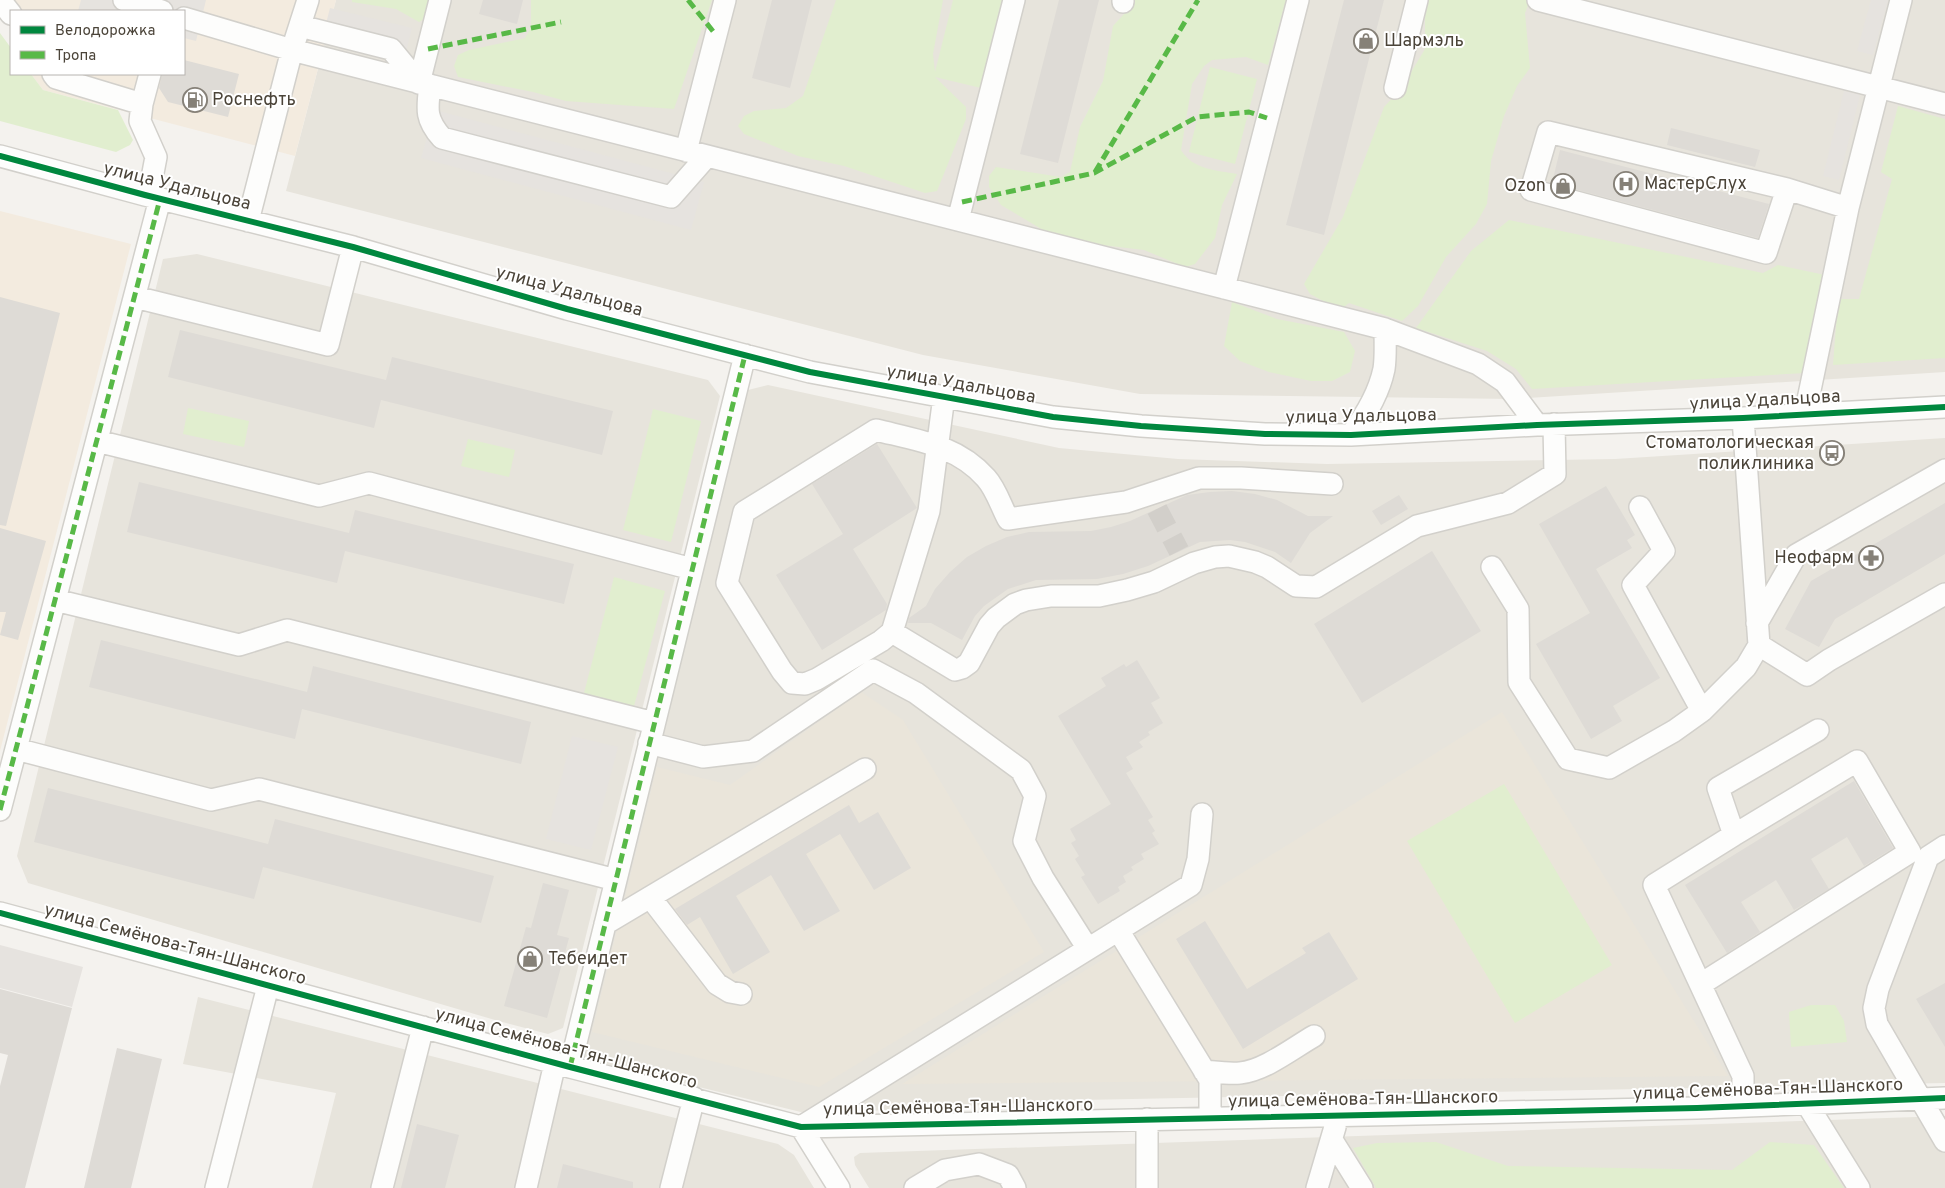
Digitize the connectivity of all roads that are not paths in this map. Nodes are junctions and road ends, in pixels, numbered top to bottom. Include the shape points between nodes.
1 (124, 0) edge
2 (308, 0) edge
3 (440, 0) edge
4 (725, 0) edge
5 (1014, 0) edge
6 (1298, 0) edge
7 (1417, 0) edge
8 (1538, 0) edge
9 (1901, 0) edge
10 (159, 10) edge
11 (185, 18) edge
12 (300, 26) junction
13 (292, 50) junction
14 (54, 75) edge
15 (147, 75) edge
16 (424, 84) junction
17 (1879, 86) junction
18 (1395, 88) dead end
19 (142, 104) junction
20 (1945, 104) edge
21 (686, 151) junction
22 (0, 156) edge
23 (708, 156) junction
24 (1787, 189) junction
25 (153, 197) junction
26 (1848, 208) junction
27 (958, 220) junction
28 (248, 221) junction
29 (352, 247) junction
30 (1224, 288) junction
31 (135, 297) junction
32 (1385, 329) junction
33 (745, 355) junction
34 (944, 396) junction
35 (1945, 408) edge
36 (1805, 414) junction
37 (1743, 418) junction
38 (1545, 425) junction
39 (1350, 435) junction
40 (97, 441) junction
41 (938, 444) junction
42 (1945, 470) edge
43 (1332, 484) dead end
44 (1640, 507) dead end
45 (1492, 567) dead end
46 (692, 569) junction
47 (1945, 594) edge
48 (55, 600) junction
49 (1757, 623) junction
50 (892, 632) junction
51 (1759, 645) junction
52 (1702, 711) junction
53 (1818, 730) dead end
54 (652, 733) junction
55 (16, 749) junction
56 (865, 769) dead end
57 (0, 810) edge
58 (1202, 814) dead end
59 (1734, 835) junction
60 (1945, 846) edge
61 (616, 880) junction
62 (650, 897) junction
63 (0, 913) edge
64 (605, 924) junction
65 (1118, 930) junction
66 (1088, 949) junction
67 (1701, 984) junction
68 (268, 986) junction
69 (741, 994) dead end
70 (423, 1027) junction
71 (1314, 1036) dead end
72 (562, 1065) junction
73 (1204, 1071) junction
74 (694, 1098) junction
75 (1945, 1098) edge
76 (1920, 1099) junction
77 (1807, 1104) junction
78 (1744, 1106) junction
79 (1336, 1116) junction
80 (1210, 1118) junction
81 (1147, 1120) junction
82 (801, 1127) junction
83 (1332, 1140) junction
84 (1945, 1141) edge
85 (216, 1188) edge
86 (382, 1188) edge
87 (526, 1188) edge
88 (671, 1188) edge
89 (839, 1188) edge
90 (914, 1188) edge
91 (1015, 1188) edge
92 (1148, 1188) edge
93 (1317, 1188) edge
94 (1362, 1188) edge
95 (1859, 1188) edge

1 - 10 street
2 - 12 street
3 - 16 street
4 - 21 street
5 - 27 street
6 - 30 street
7 - 18 street
8 - 17 street
9 - 17 street
11 - 13 street
12 - 13 street
12 - 16 street via 391,49
13 - 16 street
13 - 28 street
14 - 19 street
15 - 19 street
16 - 21 street
16 - 23 street via 426,112 442,138 671,197
17 - 20 street
17 - 26 street
19 - 25 street via 140,121 156,157
21 - 23 street
22 - 25 street, улица Удальцова
23 - 27 street
24 - 24 street via 1548,132 1531,190 1766,253
24 - 26 street
25 - 28 street, улица Удальцова
25 - 31 street
26 - 36 street
27 - 30 street
28 - 29 street, улица Удальцова
29 - 31 street via 328,345
29 - 33 street, улица Удальцова via 567,309
30 - 32 street
31 - 40 street
32 - 38 street via 1478,364 1505,382
32 - 39 street via 1384,368 1375,397
33 - 34 street, улица Удальцова via 810,372
33 - 46 street
34 - 39 street, улица Удальцова via 1053,416 1141,426 1266,434
34 - 41 street
35 - 36 street, улица Удальцова
36 - 37 street, улица Удальцова
37 - 38 street, улица Удальцова
37 - 49 street
38 - 39 street, улица Удальцова
38 - 50 street via 1555,474 1508,503 1417,526 1316,587 1296,586 1267,567 1242,558 1183,559 1154,582 1127,590 1099,596 1038,597 1015,604 989,626 969,664 955,670
40 - 46 street via 319,496 369,483
40 - 48 street
41 - 43 street via 972,465 987,480 1008,519 1126,502 1153,502 1199,478
41 - 50 street via 929,511
41 - 50 street via 876,430 744,512 727,583 792,683 805,684 816,679
42 - 49 street via 1796,555
44 - 52 street via 1664,551 1633,586
45 - 52 street via 1518,608 1518,682 1568,759 1609,768
46 - 54 street
47 - 51 street via 1807,675
48 - 54 street via 239,645 287,630
48 - 55 street
49 - 51 street
51 - 52 street via 1746,667
53 - 59 street via 1718,788
54 - 61 street
54 - 66 street via 703,757 753,751 872,670 916,693 1021,770 1035,796 1024,841 1043,878
55 - 57 street
55 - 61 street via 211,800 259,789
56 - 62 street
58 - 65 street via 1198,859 1191,884
59 - 67 street via 1654,885
59 - 67 street via 1856,761 1910,852
60 - 76 street via 1928,857 1878,989 1874,1008 1877,1024
61 - 64 street
62 - 64 street
62 - 69 street via 717,984
63 - 68 street, улица Семёнова-Тян-Шанского
64 - 72 street
65 - 66 street
65 - 73 street
66 - 82 street
67 - 78 street via 1742,1076
68 - 70 street, улица Семёнова-Тян-Шанского
68 - 85 street
70 - 72 street, улица Семёнова-Тян-Шанского
70 - 86 street
71 - 73 street via 1250,1072
72 - 74 street, улица Семёнова-Тян-Шанского
72 - 87 street
73 - 80 street via 1210,1080
74 - 82 street, улица Семёнова-Тян-Шанского
74 - 88 street
75 - 76 street, улица Семёнова-Тян-Шанского
76 - 77 street, улица Семёнова-Тян-Шанского
76 - 84 street
77 - 78 street, улица Семёнова-Тян-Шанского
77 - 95 street
78 - 79 street, улица Семёнова-Тян-Шанского
79 - 80 street, улица Семёнова-Тян-Шанского
79 - 83 street
80 - 81 street, улица Семёнова-Тян-Шанского
81 - 82 street, улица Семёнова-Тян-Шанского
81 - 92 street
82 - 89 street
83 - 93 street
83 - 94 street
90 - 91 street via 945,1170 980,1164 1008,1176

